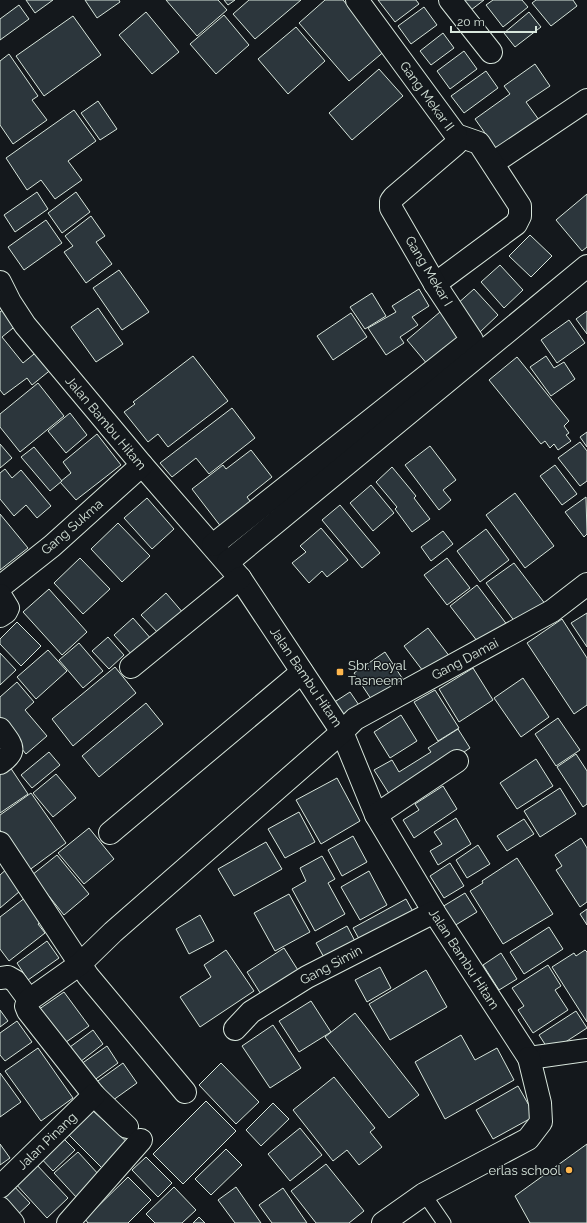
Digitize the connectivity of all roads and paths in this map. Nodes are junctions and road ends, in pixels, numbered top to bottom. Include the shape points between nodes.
1 (357, 0) edge
2 (450, 0) edge
3 (491, 52) dead end
4 (587, 100) edge
5 (456, 135) junction
6 (493, 163) junction
7 (392, 201) joint
8 (587, 266) edge
9 (0, 282) edge
10 (435, 284) junction
11 (142, 465) junction
12 (213, 545) junction
13 (234, 570) junction
14 (587, 584) edge
15 (0, 587) edge
16 (0, 595) edge
17 (0, 616) edge
18 (131, 667) dead end
19 (302, 672) junction
20 (0, 729) edge
21 (342, 732) junction
22 (457, 761) dead end
23 (0, 763) edge
24 (376, 815) junction
25 (110, 833) dead end
26 (0, 843) edge
27 (434, 912) junction
28 (80, 964) junction
29 (0, 978) edge
30 (29, 1000) junction
31 (235, 1029) dead end
32 (585, 1051) edge
33 (529, 1058) junction
34 (185, 1092) dead end
35 (94, 1095) junction
36 (0, 1187) edge
37 (424, 1194) junction
38 (0, 1208) edge
39 (13, 1223) edge
40 (68, 1223) edge
41 (383, 1223) edge
42 (444, 1223) edge

1 - 5 street, Gang Mekar II
2 - 3 street
4 - 6 street
5 - 6 street via 479,144
5 - 7 street, Gang Mekar II via 456,144
6 - 10 street via 520,206 520,216 516,224
7 - 10 street, Gang Mekar I via 391,208
8 - 13 street
9 - 11 street, Jalan Bambu Hitam via 25,325
10 - 12 street, Gang Mekar I via 472,340
11 - 12 street, Jalan Bambu Hitam
11 - 15 street, Gang Sukma via 52,546
12 - 13 street, Jalan Bambu Hitam
13 - 18 street
13 - 19 street, Jalan Bambu Hitam
14 - 21 street, Gang Damai via 552,612 355,719
16 - 17 street via 8,608
19 - 21 street, Jalan Bambu Hitam
19 - 25 street
20 - 23 street via 12,745 12,751
21 - 24 street, Jalan Bambu Hitam
21 - 28 street, Gang Damai via 113,932
22 - 24 street
24 - 27 street, Jalan Bambu Hitam
26 - 28 street
27 - 31 street, Gang Simin via 307,976 251,1012
27 - 33 street, Jalan Bambu Hitam
28 - 30 street, Gang Damai
28 - 34 street
29 - 30 street via 8,977 15,981
30 - 35 street via 26,1006 28,1011
32 - 33 street
33 - 37 street, Jalan Bambu Hitam via 540,1103 540,1122 528,1139
35 - 36 street, Jalan Pinang
35 - 40 street via 134,1134
37 - 41 street, Jalan Bambu Hitam
37 - 42 lane
38 - 39 street

